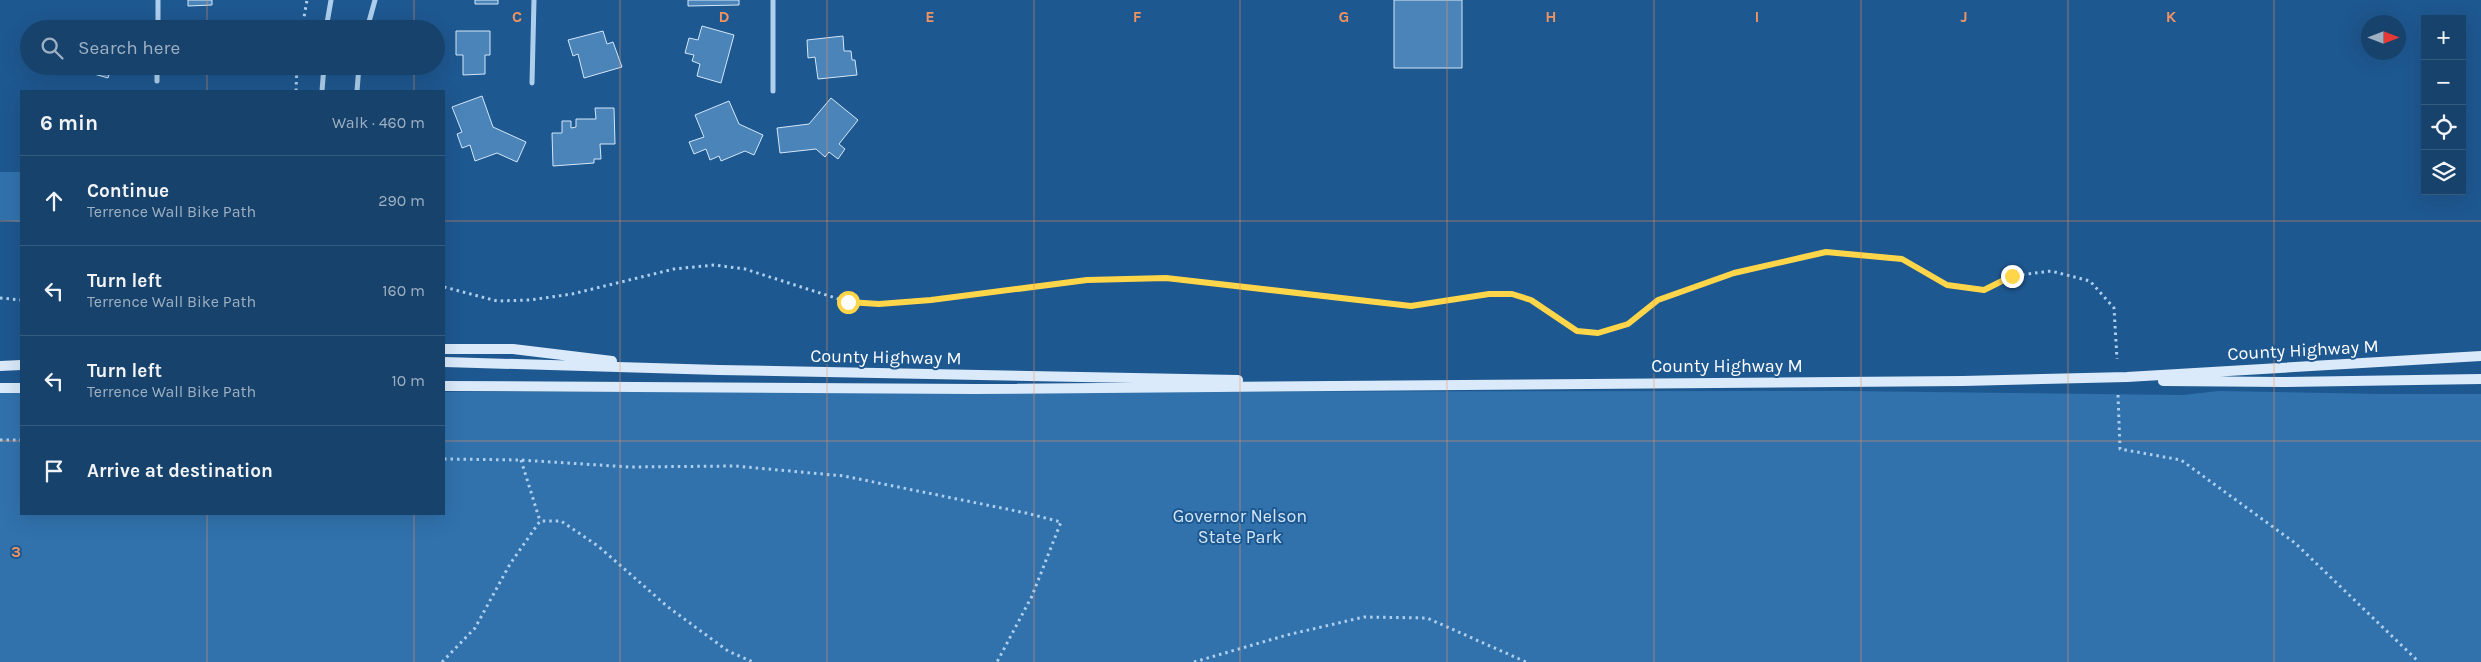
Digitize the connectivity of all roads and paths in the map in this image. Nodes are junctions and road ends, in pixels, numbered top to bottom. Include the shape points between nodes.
1 (158, 0) edge
2 (307, 0) edge
3 (331, 0) edge
4 (375, 0) edge
5 (534, 0) edge
6 (773, 0) edge
7 (158, 20) edge
8 (304, 20) edge
9 (328, 20) edge
10 (369, 20) edge
11 (157, 75) edge
12 (297, 75) edge
13 (323, 75) edge
14 (358, 75) edge
15 (157, 81) dead end
16 (532, 83) dead end
17 (296, 90) edge
18 (322, 90) edge
19 (357, 90) edge
20 (773, 91) dead end
21 (445, 287) edge
22 (0, 298) edge
23 (20, 300) edge
24 (445, 349) edge
25 (2481, 356) edge
26 (2117, 359) dead end
27 (445, 362) edge
28 (20, 365) edge
29 (0, 366) edge
30 (662, 368) junction
31 (2127, 377) junction
32 (2481, 379) edge
33 (1327, 385) junction
34 (445, 386) edge
35 (0, 388) edge
36 (20, 388) edge
37 (2118, 395) dead end
38 (0, 440) edge
39 (20, 440) edge
40 (445, 459) edge
41 (522, 460) junction
42 (540, 521) junction
43 (442, 662) edge
44 (753, 662) edge
45 (997, 662) edge
46 (1194, 662) edge
47 (1526, 662) edge
48 (2419, 662) edge

1 - 7 street
2 - 8 path
3 - 9 street
4 - 10 street
5 - 16 street
6 - 20 street
11 - 15 street
12 - 17 path
13 - 18 street
14 - 19 street
21 - 26 path via 497,301 530,300 572,294 674,270 714,265 745,269 848,302 879,304 1087,280 1166,278 1411,306 1489,294 1512,294 1531,300 1577,331 1598,333 1628,324 1658,300 1734,273 1826,252 1902,259 1947,285 1984,290 2012,276 2052,270 2090,281 2114,308
22 - 23 path
24 - 30 main road via 536,351
25 - 31 main road, County Highway M
27 - 30 main road, County Highway M
28 - 29 main road
30 - 33 main road, County Highway M via 1197,379
31 - 32 main road, County Highway M via 2162,381 2283,382
31 - 33 main road, County Highway M
33 - 34 main road, County Highway M via 1005,389
35 - 36 main road
37 - 48 path via 2120,449 2181,460 2294,542
38 - 39 path
40 - 41 path
41 - 42 path
41 - 45 path via 629,467 734,466 844,476 1061,522 1032,596
42 - 43 path via 510,564 475,628
42 - 44 path via 561,521 598,546 668,607 728,651
46 - 47 path via 1364,617 1427,618

